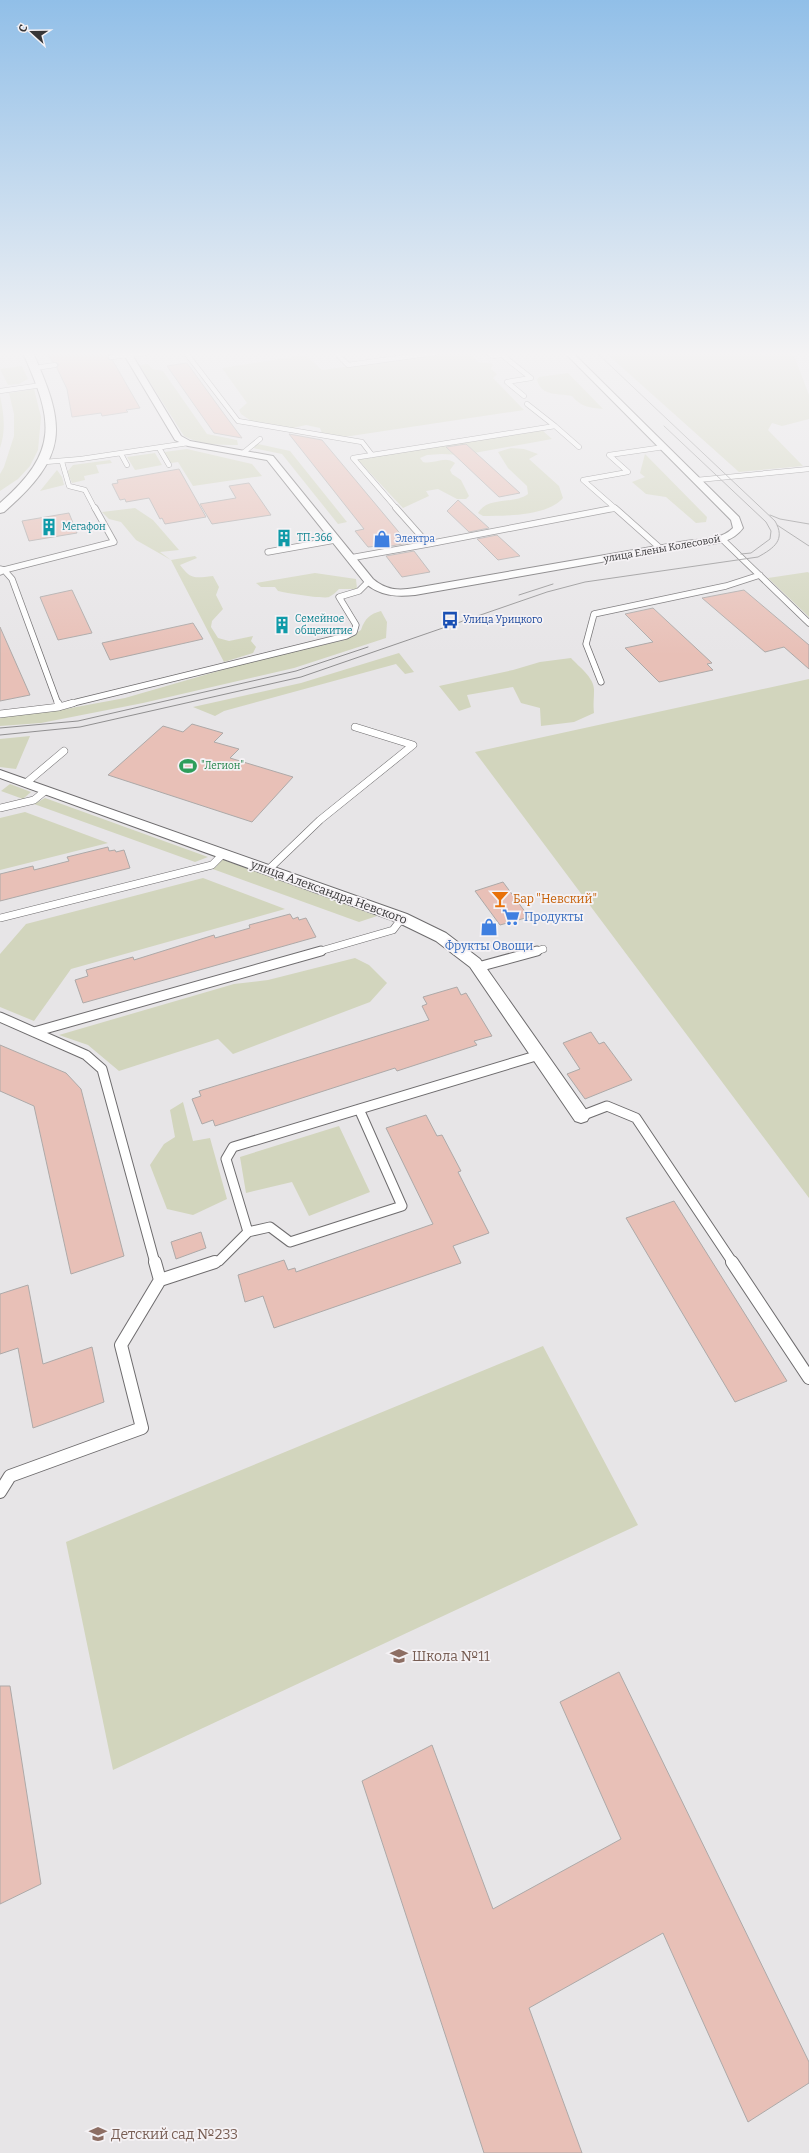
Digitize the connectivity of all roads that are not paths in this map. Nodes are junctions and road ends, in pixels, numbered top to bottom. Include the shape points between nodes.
1 (48, 453) edge
2 (124, 453) edge
3 (162, 453) edge
4 (246, 453) edge
5 (382, 453) edge
6 (619, 453) edge
7 (670, 453) edge
8 (121, 454) junction
9 (372, 455) joint
10 (46, 462) junction
11 (62, 462) junction
12 (127, 465) dead end
13 (169, 465) dead end
14 (809, 469) edge
15 (697, 480) junction
16 (5, 506) edge
17 (615, 508) junction
18 (722, 539) junction
19 (335, 540) junction
20 (428, 544) junction
21 (660, 548) junction
22 (268, 552) dead end
23 (350, 558) junction
24 (1, 570) edge
25 (760, 575) junction
26 (369, 581) junction
27 (809, 623) edge
28 (601, 682) dead end
29 (59, 707) junction
30 (0, 714) edge
31 (355, 727) dead end
32 (64, 751) dead end
33 (0, 774) edge
34 (26, 783) junction
35 (45, 791) junction
36 (0, 808) edge
37 (223, 854) junction
38 (268, 870) junction
39 (0, 918) edge
40 (402, 918) junction
41 (543, 949) dead end
42 (478, 967) junction
43 (0, 1017) edge
44 (34, 1032) junction
45 (539, 1055) junction
46 (359, 1109) junction
47 (581, 1116) joint
48 (248, 1232) junction
49 (160, 1280) junction
50 (809, 1378) edge
51 (0, 1492) edge

1 - 10 street
2 - 8 lane
3 - 13 lane
4 - 19 street via 270,458
5 - 9 lane
6 - 17 lane via 609,455 628,472 582,480
7 - 15 street, улица Елены Колесовой
8 - 11 lane
8 - 12 lane
9 - 20 lane via 353,458
10 - 11 lane
10 - 16 street
11 - 24 lane via 69,486 85,490 114,542
14 - 15 lane
15 - 18 street, улица Елены Колесовой via 736,519 738,528 734,534
17 - 20 lane
17 - 21 lane
18 - 21 street, улица Елены Колесовой
18 - 25 lane
19 - 22 lane
19 - 23 street
20 - 23 lane
21 - 26 street, улица Елены Колесовой via 404,593 383,592
23 - 26 street
24 - 29 lane via 12,579
25 - 27 lane
25 - 28 lane via 726,586 594,614 586,644
26 - 29 lane via 359,590 339,597 356,625 354,632 346,636
29 - 30 lane
31 - 38 lane via 413,745 356,788
32 - 34 lane
33 - 34 street, улица Александра Невского
34 - 35 street, улица Александра Невского
35 - 36 lane via 34,800
35 - 37 street, улица Александра Невского
37 - 38 street, улица Александра Невского
37 - 39 lane via 212,864
38 - 40 street, улица Александра Невского
40 - 42 street, улица Александра Невского via 458,948
40 - 44 lane via 393,930
41 - 42 lane
42 - 45 street, улица Александра Невского
43 - 44 lane
44 - 49 lane via 86,1055 102,1069
45 - 46 lane
45 - 47 street, улица Александра Невского
46 - 48 lane via 233,1147 226,1159
46 - 48 lane via 402,1206 290,1242 270,1227
47 - 50 lane via 606,1106 636,1118
48 - 49 lane via 219,1261
49 - 51 lane via 121,1345 142,1428 10,1476

